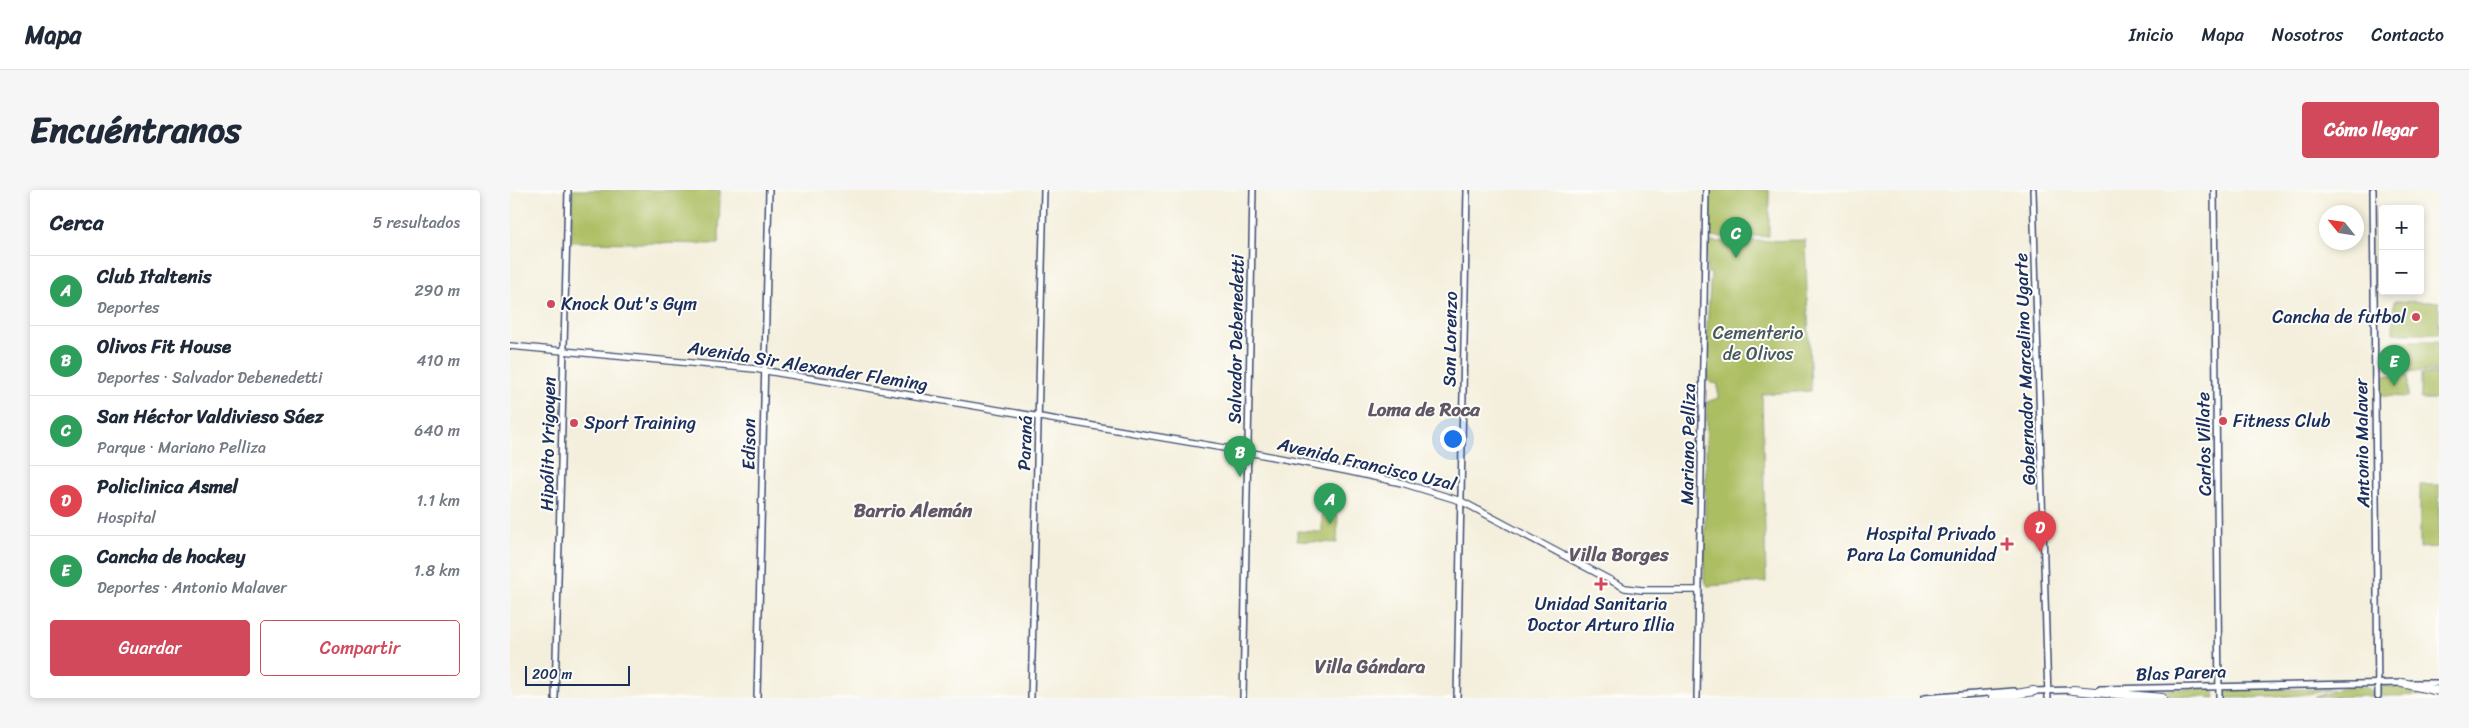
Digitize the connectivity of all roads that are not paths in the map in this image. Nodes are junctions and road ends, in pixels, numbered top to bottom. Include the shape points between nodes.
1 (568, 190) edge
2 (769, 190) edge
3 (1044, 190) edge
4 (1253, 190) edge
5 (1467, 190) edge
6 (1706, 190) edge
7 (2033, 190) edge
8 (2214, 190) edge
9 (2373, 190) edge
10 (510, 346) edge
11 (564, 350) junction
12 (763, 371) junction
13 (1040, 418) junction
14 (1248, 452) junction
15 (1461, 501) junction
16 (1699, 590) junction
17 (2378, 683) junction
18 (2402, 683) junction
19 (2439, 683) edge
20 (2220, 686) junction
21 (2073, 690) junction
22 (2034, 691) junction
23 (2047, 691) junction
24 (2439, 691) edge
25 (2378, 696) dead end
26 (555, 698) edge
27 (757, 698) edge
28 (1031, 698) edge
29 (1243, 698) edge
30 (1456, 698) edge
31 (1697, 698) edge
32 (1924, 698) edge
33 (1993, 698) edge
34 (2048, 698) edge
35 (2162, 698) edge
36 (2219, 698) edge

1 - 11 street, Hipólito Yrigoyen
2 - 12 street, Edison
3 - 13 street, Paraná
4 - 14 street, Salvador Debenedetti
5 - 15 street, San Lorenzo
6 - 16 street, Mariano Pelliza
7 - 23 street, Gobernador Marcelino Ugarte
8 - 20 street, Carlos Villate
9 - 17 street, Antonio Malaver
10 - 11 main road, Avenida Sir Alexander Fleming
11 - 12 main road, Avenida Sir Alexander Fleming
11 - 26 street, Hipólito Yrigoyen
12 - 13 main road, Avenida Sir Alexander Fleming
12 - 27 street, Edison
13 - 14 main road, Avenida Francisco Uzal
13 - 28 street, Paraná
14 - 15 main road, Avenida Francisco Uzal via 1402,483
14 - 29 street, Salvador Debenedetti
15 - 16 main road, Avenida Francisco Uzal via 1622,587
15 - 30 street, San Lorenzo
16 - 31 street, Mariano Pelliza
17 - 18 street, Blas Parera
17 - 20 street, Blas Parera
17 - 25 street, Antonio Malaver
18 - 19 street, Blas Parera
18 - 24 highway
20 - 21 street, Blas Parera
20 - 36 street, Carlos Villate
21 - 23 street, Blas Parera
21 - 35 highway
22 - 23 street, Blas Parera
22 - 32 street, Blas Parera
22 - 33 highway
23 - 34 street, Gobernador Marcelino Ugarte

